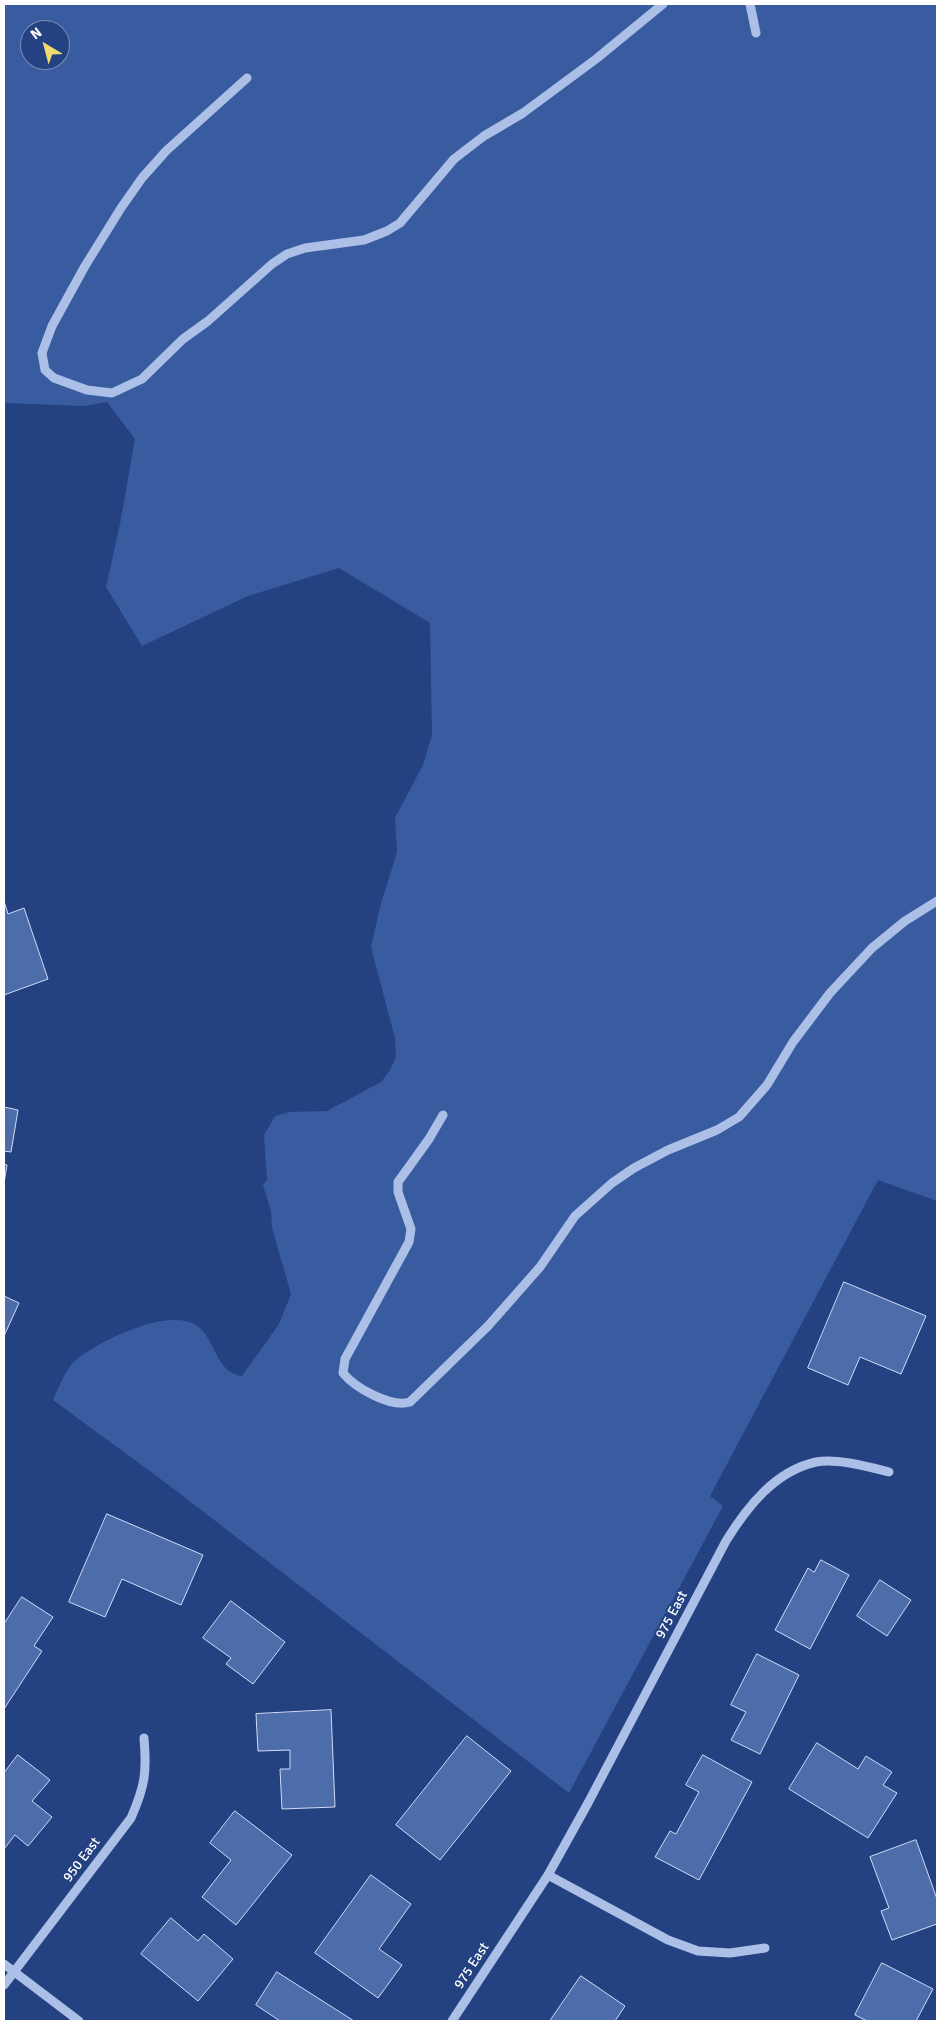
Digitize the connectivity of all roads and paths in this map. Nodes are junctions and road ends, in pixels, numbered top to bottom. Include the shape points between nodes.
1 (663, 4) edge
2 (750, 4) edge
3 (756, 33) dead end
4 (247, 78) dead end
5 (937, 901) edge
6 (443, 1114) dead end
7 (889, 1472) dead end
8 (144, 1738) dead end
9 (548, 1875) junction
10 (765, 1948) dead end
11 (4, 1964) edge
12 (14, 1972) junction
13 (4, 1985) edge
14 (79, 2021) edge
15 (452, 2021) edge

1 - 4 street via 596,59 454,159 400,223 387,232 364,240 305,248 287,254 183,339 142,379 112,393 87,390 54,378 45,370 42,353 52,326 121,208 166,152
2 - 3 street
5 - 6 street via 905,921 872,948 842,980 793,1042 767,1085 739,1117 717,1130 668,1150 612,1183 575,1216 540,1267 488,1326 410,1402 401,1405 388,1402 350,1382 343,1373 345,1358 409,1242 410,1229 398,1182
7 - 9 street, 975 East via 853,1463 818,1462 780,1478 750,1506 726,1541
8 - 12 street, 950 East via 146,1765 142,1792 131,1818
9 - 10 street via 668,1940 698,1951 730,1953
9 - 15 street, 975 East
11 - 12 street
12 - 13 street, 950 East
12 - 14 street

